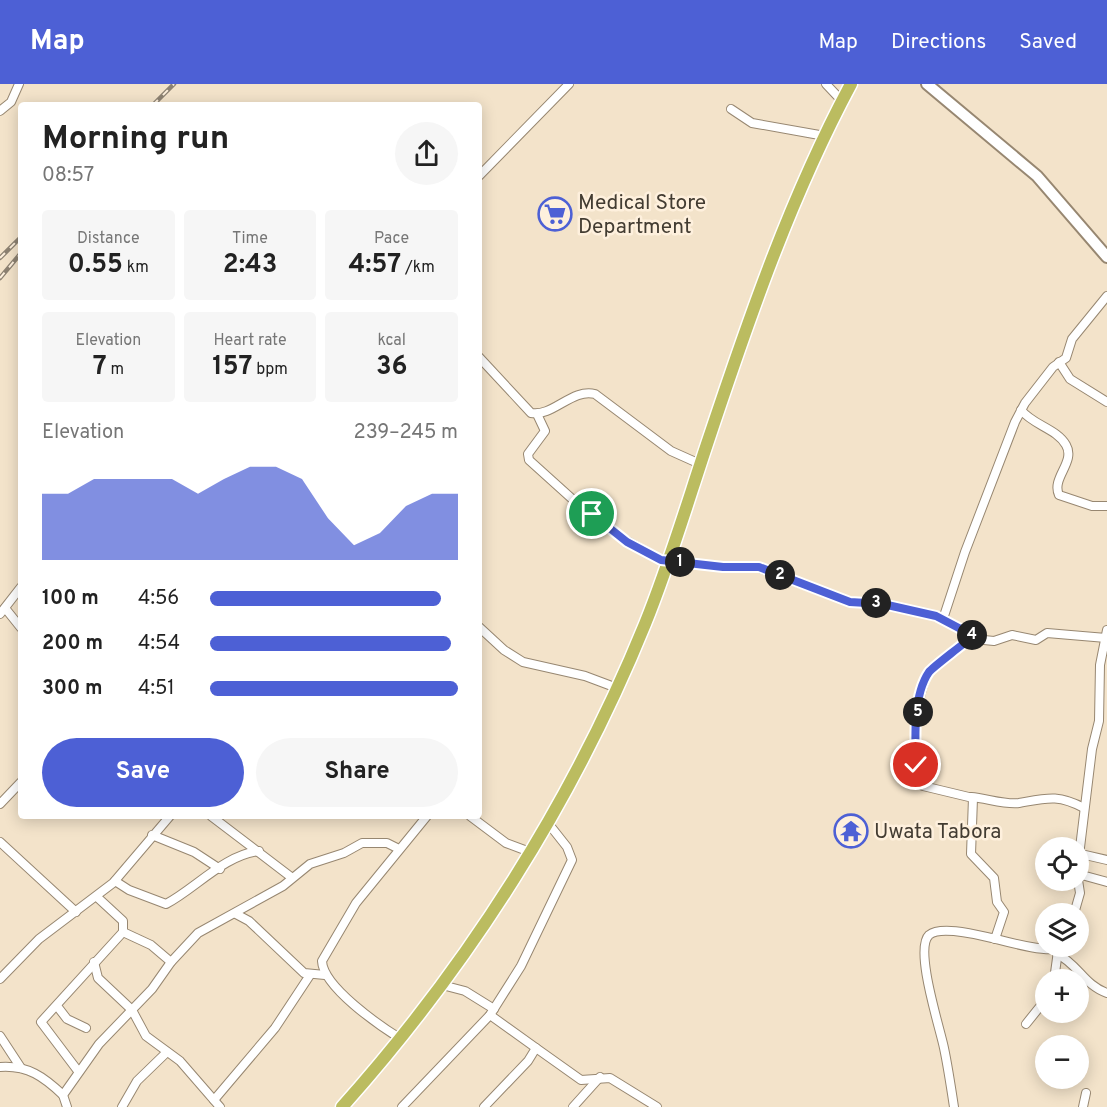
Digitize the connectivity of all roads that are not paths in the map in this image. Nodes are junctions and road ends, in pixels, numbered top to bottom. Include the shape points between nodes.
1 (19, 84) edge
2 (569, 84) edge
3 (826, 84) edge
4 (851, 84) edge
5 (927, 84) edge
6 (842, 101) junction
7 (731, 109) dead end
8 (0, 111) edge
9 (825, 135) junction
10 (482, 173) edge
11 (1107, 257) edge
12 (1107, 296) edge
13 (482, 360) edge
14 (1059, 362) junction
15 (1107, 402) edge
16 (1021, 410) junction
17 (537, 414) junction
18 (700, 464) junction
19 (1107, 506) edge
20 (668, 562) junction
21 (18, 591) edge
22 (3, 611) edge
23 (943, 619) junction
24 (18, 625) edge
25 (482, 630) edge
26 (1107, 630) edge
27 (974, 636) junction
28 (1106, 638) edge
29 (617, 688) junction
30 (18, 785) edge
31 (0, 793) edge
32 (971, 797) junction
33 (1, 803) edge
34 (1084, 808) junction
35 (167, 819) edge
36 (215, 819) edge
37 (424, 819) edge
38 (474, 819) edge
39 (548, 823) junction
40 (152, 835) junction
41 (1082, 837) edge
42 (0, 842) edge
43 (399, 849) junction
44 (259, 851) junction
45 (530, 852) junction
46 (1089, 856) edge
47 (1107, 860) edge
48 (220, 869) junction
49 (291, 877) junction
50 (1089, 877) edge
51 (115, 881) junction
52 (1107, 882) edge
53 (97, 897) junction
54 (75, 912) junction
55 (236, 914) junction
56 (123, 932) junction
57 (995, 939) junction
58 (1035, 948) edge
59 (1067, 957) edge
60 (94, 962) junction
61 (171, 962) junction
62 (310, 975) junction
63 (325, 975) junction
64 (0, 979) edge
65 (442, 985) junction
66 (1107, 993) edge
67 (57, 1006) junction
68 (132, 1010) junction
69 (492, 1012) junction
70 (1035, 1013) edge
71 (1026, 1024) dead end
72 (86, 1028) dead end
73 (0, 1036) edge
74 (401, 1039) junction
75 (536, 1048) junction
76 (167, 1052) junction
77 (0, 1067) edge
78 (21, 1068) junction
79 (78, 1071) junction
80 (600, 1077) junction
81 (1086, 1093) dead end
82 (63, 1095) junction
83 (214, 1100) junction
84 (67, 1107) edge
85 (122, 1107) edge
86 (220, 1107) edge
87 (342, 1107) edge
88 (402, 1107) edge
89 (484, 1107) edge
90 (573, 1107) edge
91 (657, 1107) edge
92 (954, 1107) edge
93 (1083, 1107) edge

1 - 8 street via 11,102
2 - 10 street
3 - 6 street
4 - 6 highway
5 - 11 main road via 1036,176
6 - 9 highway
7 - 9 street via 752,123
9 - 18 highway via 779,241
12 - 14 street via 1072,339 1068,354
13 - 17 street via 528,410
14 - 15 street via 1070,379
14 - 16 street
16 - 19 street via 1066,445 1068,458 1057,487 1059,495 1092,506
16 - 23 street
17 - 18 street via 581,393 595,394 671,451
17 - 20 street via 545,431 528,454 529,460 627,542
18 - 20 highway
20 - 23 street via 759,567 850,602 883,604
20 - 29 highway
21 - 22 street
22 - 24 street
23 - 27 street
25 - 29 street via 523,662 585,676
26 - 28 street
27 - 28 street via 989,641 1012,635 1036,640 1047,633
27 - 32 street via 928,674 919,706 915,748 923,786
28 - 34 street via 1100,665 1099,721
29 - 39 highway
30 - 33 street
31 - 33 street
32 - 34 street via 1018,803 1056,797
32 - 57 street via 971,854 994,878 997,902 1005,914
34 - 41 street
35 - 40 street
36 - 44 street
37 - 43 street
38 - 45 street via 506,843
39 - 45 highway
39 - 69 street via 567,847 572,858 570,867 521,966
40 - 48 street via 194,852
40 - 51 street
42 - 54 street
43 - 49 street via 387,843 362,843 310,864
43 - 63 street via 356,903 323,958
44 - 48 street via 249,852
44 - 49 street
45 - 65 highway via 495,911
46 - 47 street
48 - 51 street via 166,904
49 - 55 street via 284,886
50 - 52 street
51 - 53 street
53 - 54 street
53 - 56 street via 123,921
54 - 64 street via 39,939
55 - 61 street via 198,933
55 - 62 street
56 - 60 street
56 - 61 street via 151,945
57 - 58 street
57 - 92 street via 968,932 937,932 929,935 925,943 927,973
59 - 66 street via 1088,983
60 - 67 street
60 - 68 street via 98,978
61 - 68 street
62 - 63 street
62 - 83 street via 275,1028
63 - 74 street via 359,1010
65 - 69 street via 465,991
65 - 74 highway
67 - 72 street via 67,1019
67 - 79 street via 42,1019 42,1025
68 - 76 street via 146,1036
68 - 79 street
69 - 75 street
69 - 88 street
70 - 71 street
73 - 78 street
74 - 87 highway
75 - 80 street via 581,1080
75 - 89 street
76 - 83 street
76 - 85 street via 137,1081
77 - 78 street
78 - 82 street via 39,1074
79 - 82 street
80 - 90 street
80 - 91 street via 614,1080
81 - 93 street
82 - 84 street
83 - 86 street

